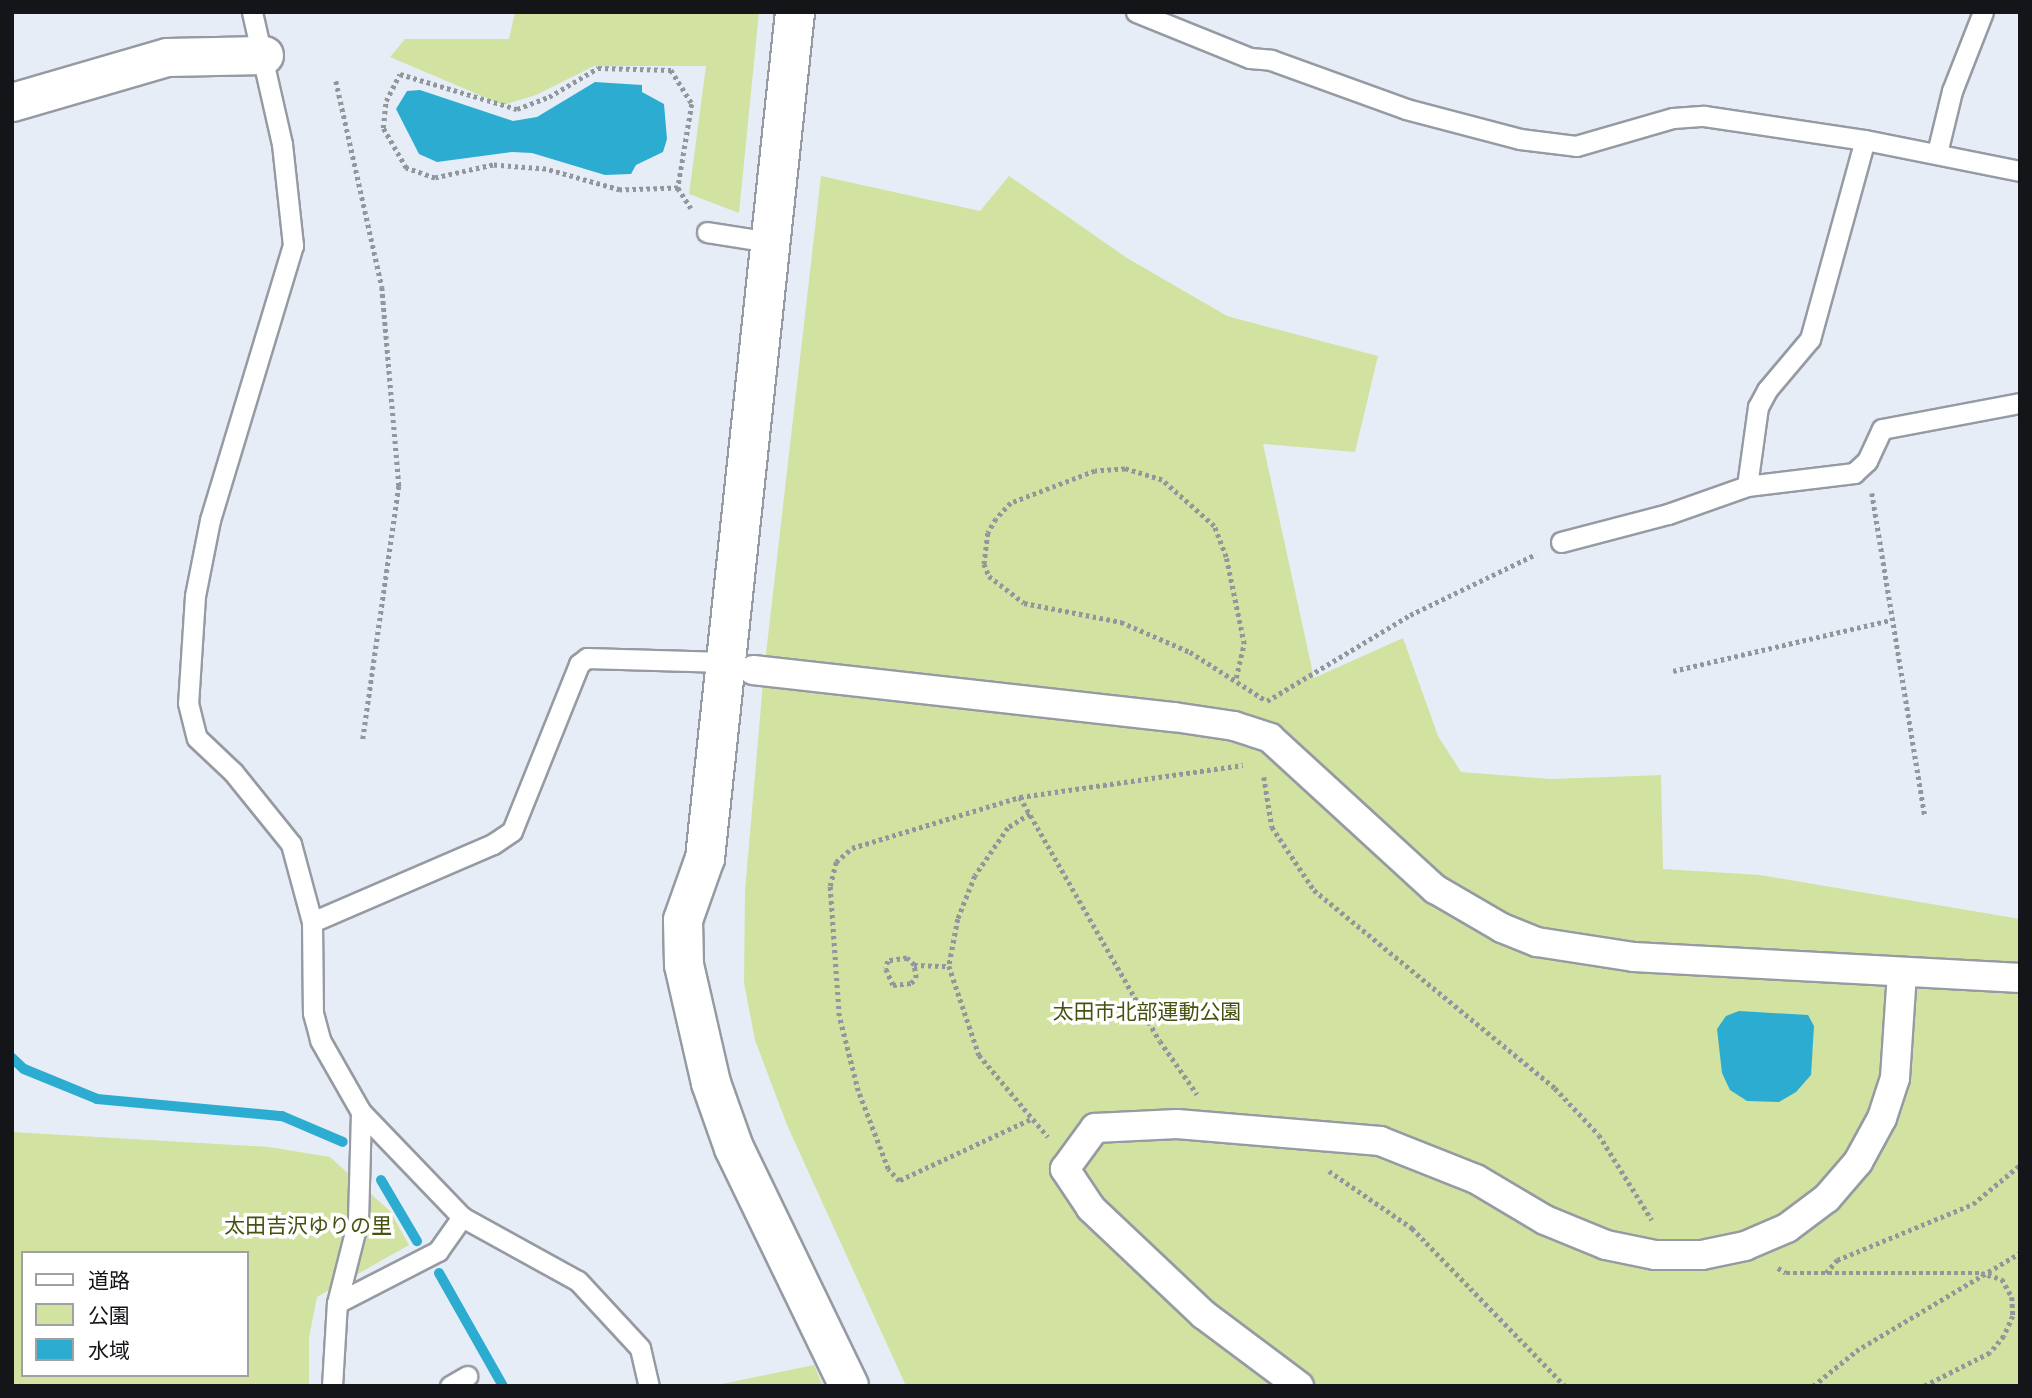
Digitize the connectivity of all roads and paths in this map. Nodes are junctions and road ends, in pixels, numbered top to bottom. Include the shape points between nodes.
1 (252, 12) edge
2 (795, 12) edge
3 (1136, 12) edge
4 (1983, 12) edge
5 (264, 55) junction
6 (336, 81) dead end
7 (12, 102) edge
8 (1865, 140) junction
9 (1937, 153) junction
10 (2020, 170) edge
11 (678, 188) junction
12 (707, 232) joint
13 (770, 242) junction
14 (2020, 402) edge
15 (1867, 461) junction
16 (1747, 486) junction
17 (1561, 542) joint
18 (1890, 620) junction
19 (738, 666) junction
20 (1673, 671) dead end
21 (1236, 678) junction
22 (363, 739) dead end
23 (1269, 748) junction
24 (1020, 797) junction
25 (1030, 814) junction
26 (1925, 817) dead end
27 (312, 922) junction
28 (914, 965) junction
29 (949, 966) junction
30 (1902, 972) junction
31 (2020, 978) edge
32 (361, 1112) junction
33 (1030, 1121) junction
34 (1218, 1126) junction
35 (2020, 1165) edge
36 (1320, 1166) dead end
37 (1065, 1169) junction
38 (462, 1217) junction
39 (1757, 1241) junction
40 (2020, 1253) edge
41 (1655, 1255) junction
42 (1825, 1273) junction
43 (1986, 1274) junction
44 (337, 1303) junction
45 (332, 1386) edge
46 (649, 1386) edge
47 (849, 1386) edge
48 (1299, 1386) edge
49 (1565, 1386) edge
50 (1813, 1386) edge
51 (1925, 1386) edge

1 - 5 lane
2 - 13 street
3 - 8 lane via 1251,58 1271,60 1406,109 1520,139 1576,146 1673,118 1704,116
4 - 9 lane via 1952,92
5 - 7 street via 167,57
5 - 27 lane via 282,144 293,246 210,520 195,596 188,703 197,738 233,772 291,844
6 - 22 path via 382,287 399,486
8 - 9 lane
8 - 16 lane via 1810,339 1758,407
9 - 10 lane
11 - 11 path via 692,104 671,70 598,68 549,97 517,109 400,74 386,101 383,128 406,168 435,178 493,165 546,169 620,190
11 - 12 path
12 - 13 lane
13 - 19 street
14 - 15 lane via 1882,429
15 - 16 lane via 1854,473
15 - 18 path
16 - 17 lane via 1668,514
17 - 21 path via 1410,615 1267,701
18 - 20 path
18 - 26 path
19 - 23 street via 1234,726
19 - 27 lane via 587,658 579,664 512,831 493,844
19 - 47 street via 705,858 683,920 686,976 711,1083 734,1148
21 - 21 path via 1121,622 1024,603 989,576 984,564 988,533 996,519 1010,503 1096,471 1125,469 1162,480 1214,526 1226,557 1244,645
23 - 24 path via 1243,765
23 - 30 street via 1435,888 1502,928 1537,942 1634,957
23 - 41 path via 1262,788 1272,827 1301,874 1314,890 1555,1088 1599,1135 1645,1206 1657,1236
24 - 25 path
24 - 33 path via 852,848 836,862 830,886 839,1016 858,1091 888,1169 898,1181
25 - 29 path via 1008,828 975,876 958,919
25 - 34 path via 1160,1041
27 - 32 lane via 313,1013 320,1040
28 - 28 path via 916,978 911,983 893,985 888,961 907,958
28 - 29 path
29 - 33 path via 979,1055
30 - 31 street
30 - 39 street via 1895,1078 1882,1118 1858,1162 1827,1198 1787,1228
32 - 38 lane
32 - 44 lane via 358,1220
33 - 37 path via 1048,1136
34 - 37 street via 1095,1128
34 - 41 street via 1380,1141 1476,1179 1545,1220 1606,1245
35 - 42 path via 1973,1204 1837,1260
36 - 49 path via 1412,1228
37 - 48 street via 1091,1208 1204,1315
38 - 44 lane via 438,1251
38 - 46 lane via 578,1282 640,1348
39 - 41 street via 1702,1255
39 - 42 path via 1770,1263 1786,1273
40 - 43 path
42 - 43 path
43 - 50 path via 1856,1351
43 - 51 path via 2002,1279 2012,1297 2013,1316 2004,1336 1990,1353
44 - 45 lane

